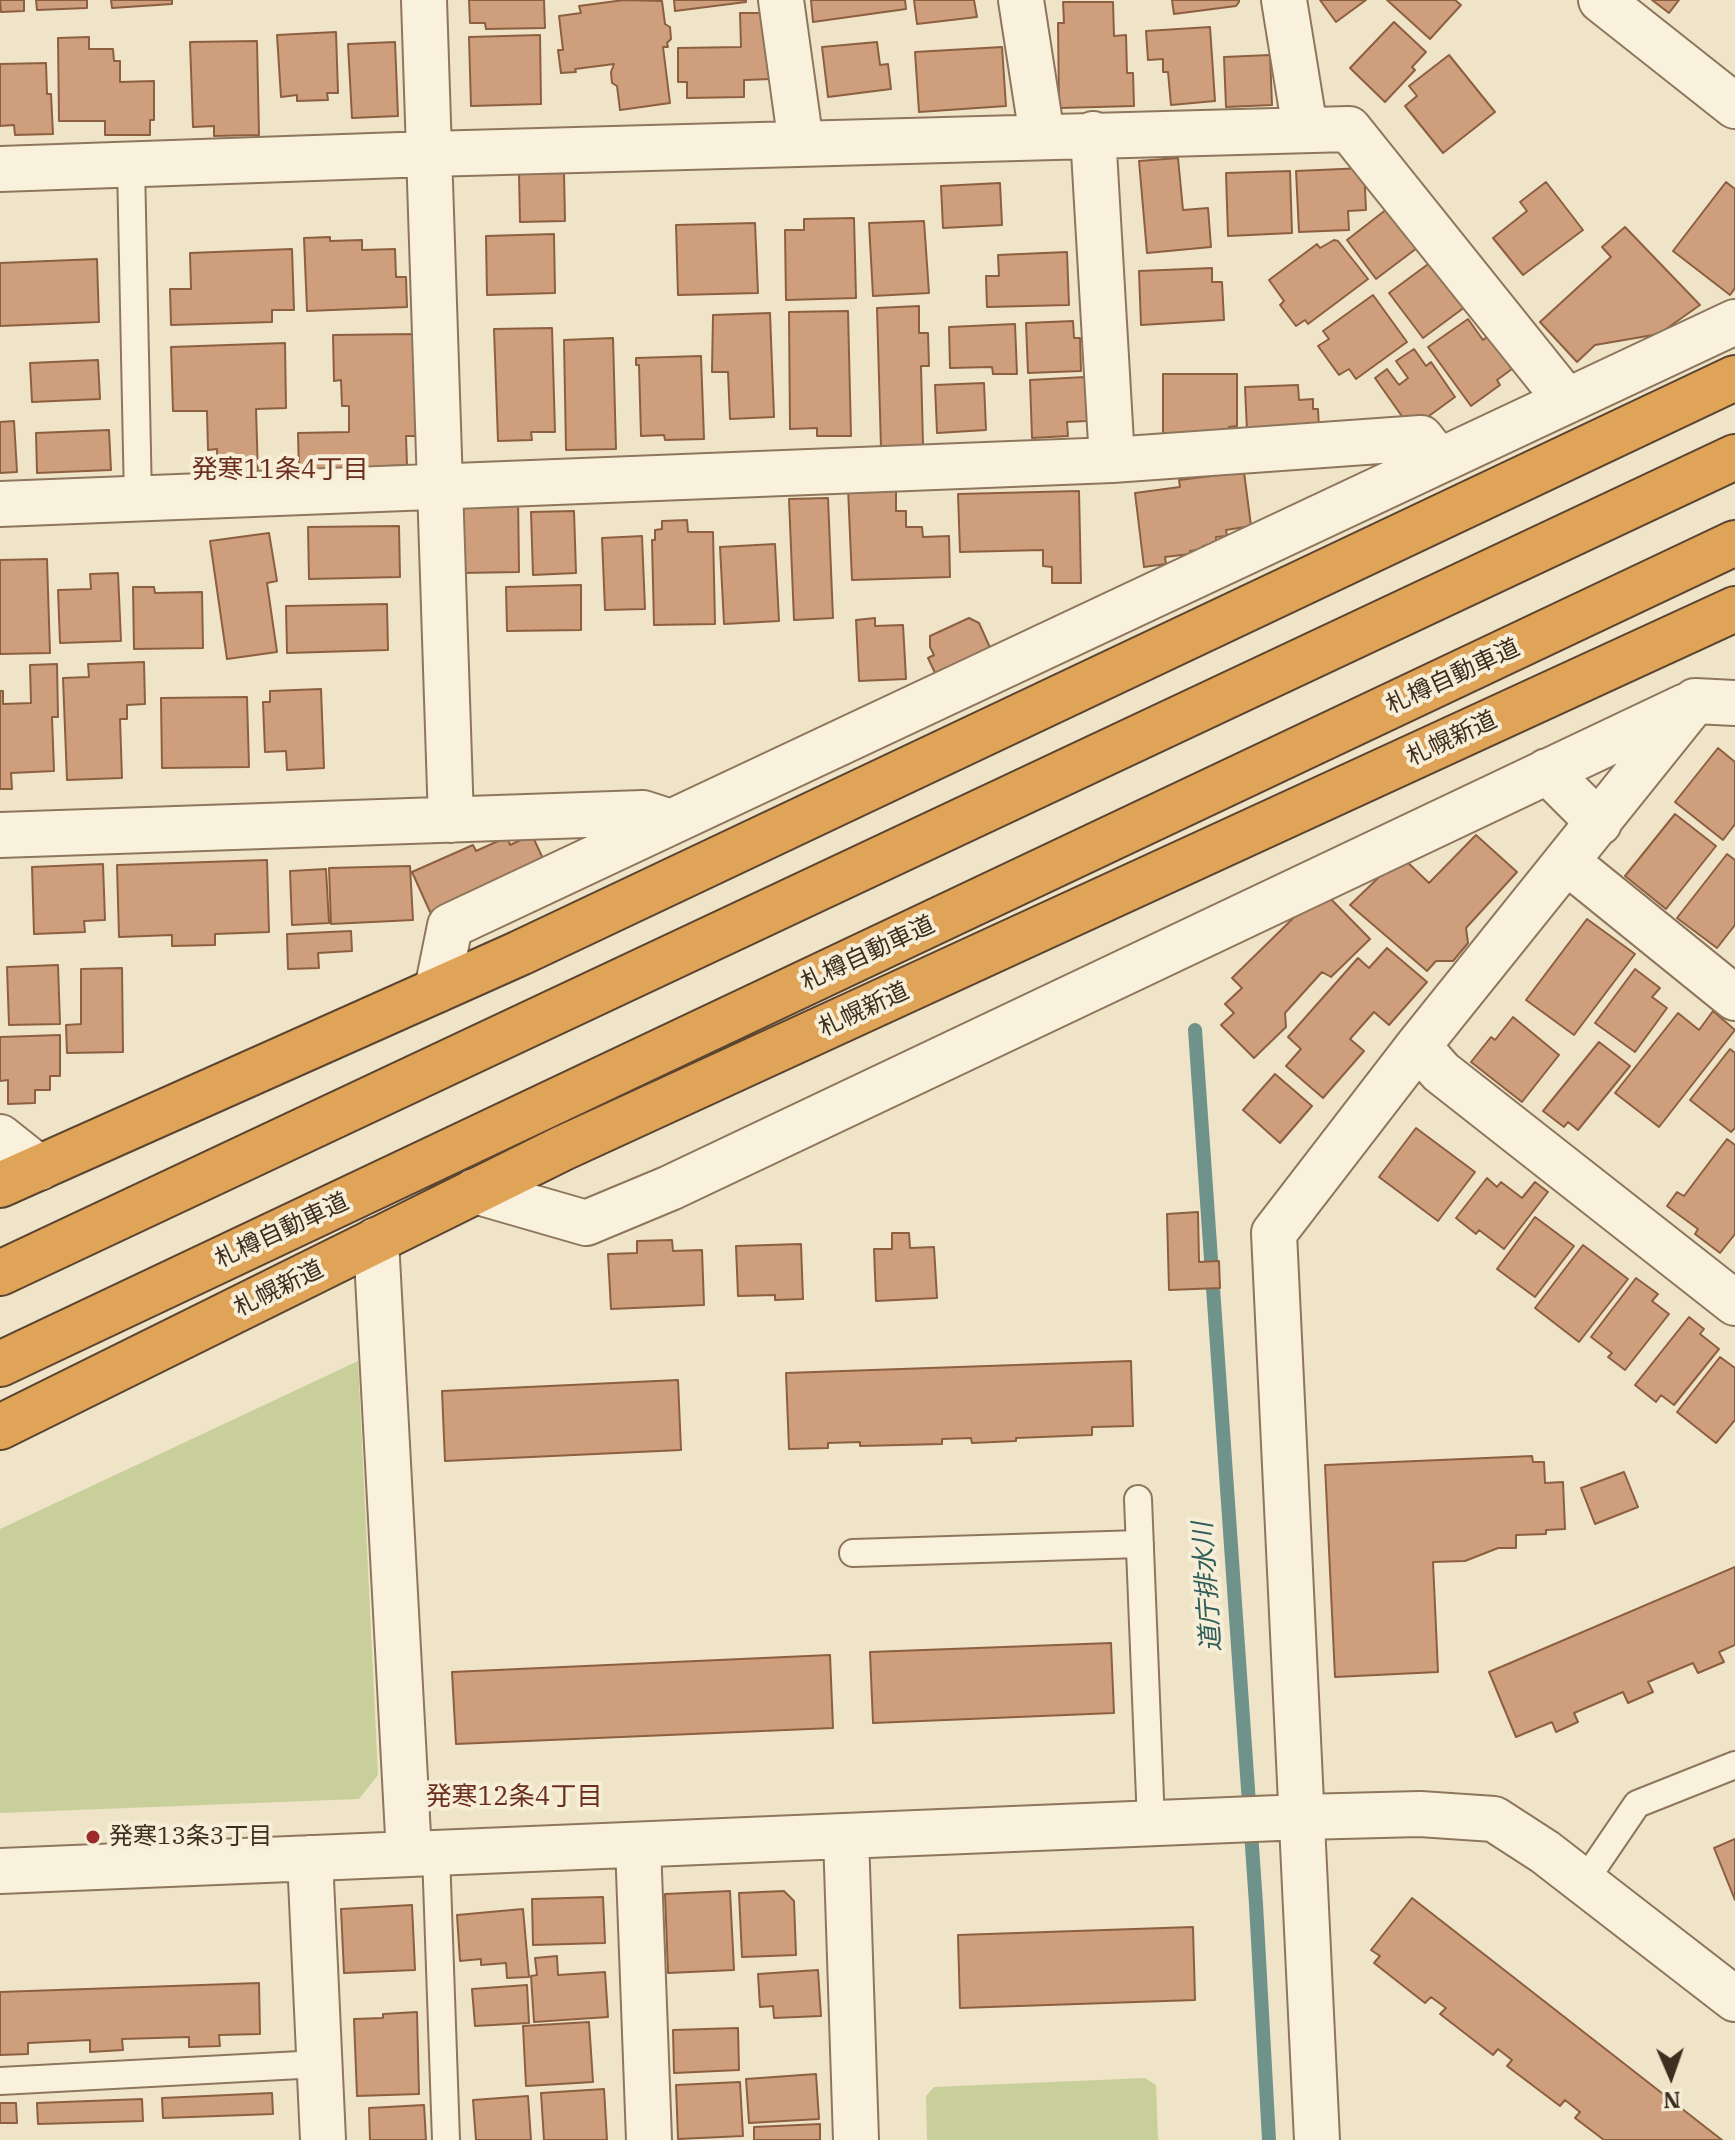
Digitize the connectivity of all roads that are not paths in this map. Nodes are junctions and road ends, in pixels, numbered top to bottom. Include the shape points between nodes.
1 (424, 0) edge
2 (781, 0) edge
3 (1021, 0) edge
4 (1284, 0) edge
5 (1601, 0) edge
6 (1735, 106) edge
7 (1305, 129) junction
8 (1093, 134) junction
9 (1042, 136) junction
10 (801, 144) junction
11 (429, 154) junction
12 (131, 165) junction
13 (0, 169) edge
14 (1735, 322) edge
15 (1735, 378) edge
16 (1567, 401) junction
17 (1735, 457) edge
18 (1112, 460) junction
19 (1438, 460) junction
20 (440, 488) junction
21 (138, 499) junction
22 (0, 504) edge
23 (1735, 543) edge
24 (1735, 609) edge
25 (1735, 683) edge
26 (1715, 702) edge
27 (1547, 771) junction
28 (451, 820) junction
29 (671, 822) junction
30 (1599, 823) junction
31 (0, 835) edge
32 (1567, 862) junction
33 (437, 990) junction
34 (1735, 998) edge
35 (1418, 1046) junction
36 (0, 1137) edge
37 (19, 1176) edge
38 (475, 1191) junction
39 (376, 1240) junction
40 (0, 1273) edge
41 (1735, 1303) edge
42 (0, 1364) edge
43 (0, 1427) edge
44 (1138, 1499) dead end
45 (1140, 1544) junction
46 (853, 1553) dead end
47 (1735, 1765) edge
48 (1292, 1817) junction
49 (1151, 1823) junction
50 (846, 1836) junction
51 (638, 1845) junction
52 (423, 1854) junction
53 (310, 1858) junction
54 (0, 1871) edge
55 (1584, 1882) junction
56 (1735, 1999) edge
57 (319, 2064) junction
58 (0, 2081) edge
59 (323, 2140) edge
60 (446, 2140) edge
61 (649, 2140) edge
62 (856, 2140) edge
63 (1317, 2140) edge

1 - 11 street
2 - 10 street
3 - 9 street
4 - 7 street
5 - 6 street
7 - 8 street
7 - 16 street via 1349,129
8 - 9 street
8 - 18 street
9 - 10 street
10 - 11 street
11 - 12 street
11 - 20 street
12 - 13 street
12 - 21 lane
14 - 16 street
15 - 33 highway
16 - 19 street
17 - 40 highway
18 - 19 street via 1421,438
18 - 20 street
19 - 29 street
20 - 21 street
20 - 28 street
21 - 22 street
23 - 42 highway, 札樽自動車道
24 - 38 highway, 札幌新道
25 - 26 street
26 - 27 street
26 - 30 street
27 - 30 street
27 - 38 street via 670,1188 586,1223
28 - 29 street via 643,813
28 - 31 street
29 - 33 street via 450,926
30 - 32 street
32 - 34 street
32 - 35 street
33 - 37 highway
35 - 41 street via 1441,1072
35 - 48 street via 1274,1233
36 - 37 street
38 - 39 highway, 札幌新道
39 - 43 highway, 札幌新道
39 - 52 street
44 - 45 lane
45 - 46 lane
45 - 49 lane
47 - 55 lane via 1637,1804
48 - 49 street
48 - 55 street via 1420,1814 1494,1819
48 - 63 street
49 - 50 street
50 - 51 street
50 - 62 street
51 - 52 street
51 - 61 street
52 - 53 street
52 - 60 lane
53 - 54 street
53 - 57 street
55 - 56 street
57 - 58 lane
57 - 59 street

